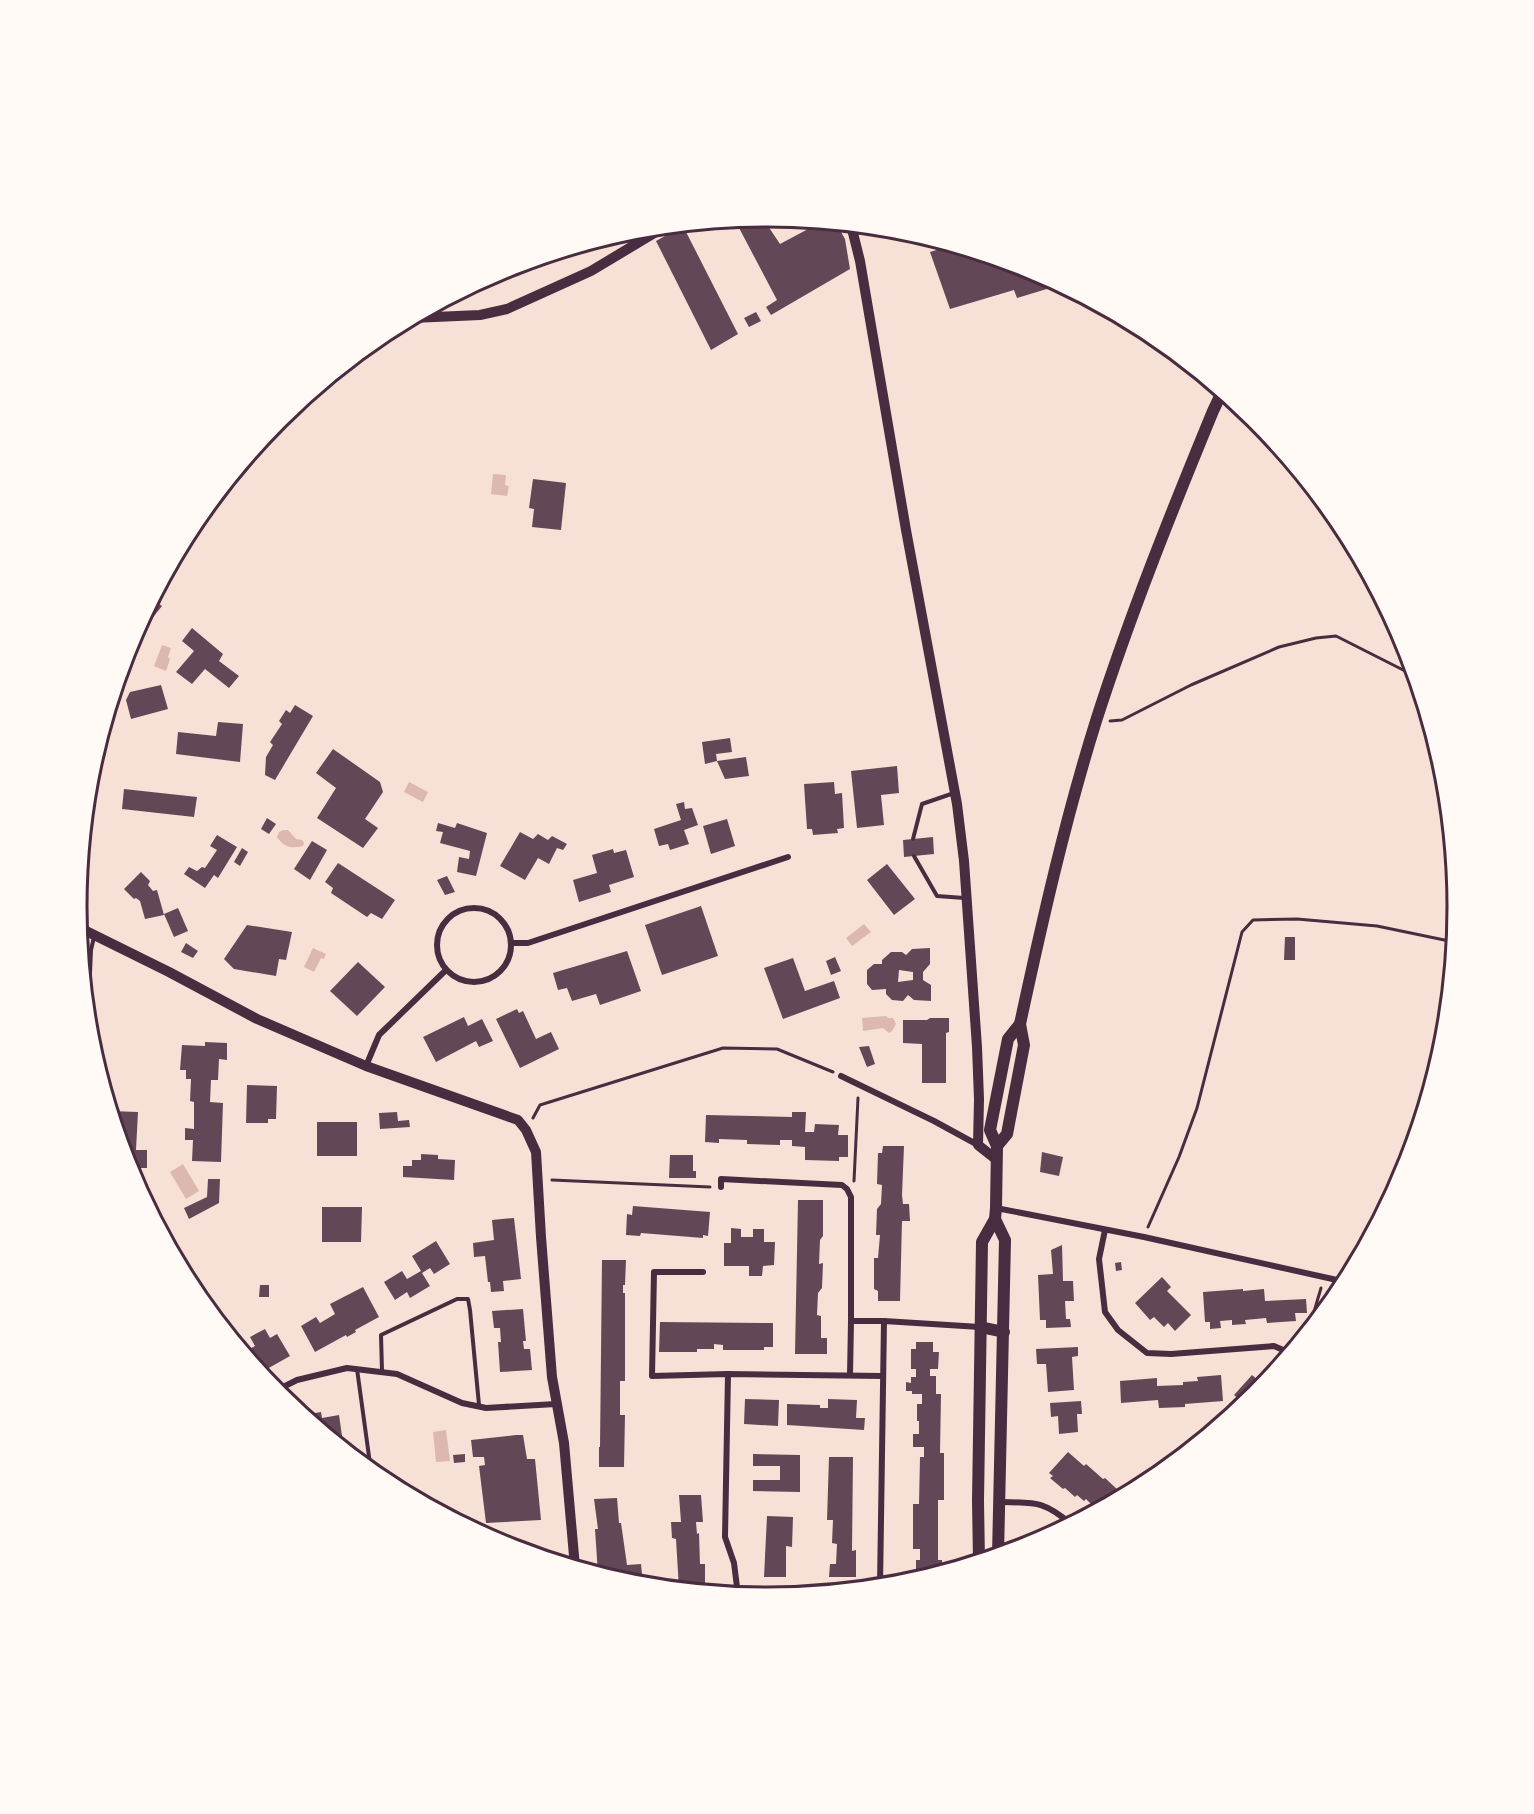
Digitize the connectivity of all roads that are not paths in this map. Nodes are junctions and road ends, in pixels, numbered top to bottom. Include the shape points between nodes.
1 (853, 233) edge
2 (646, 238) edge
3 (428, 317) edge
4 (1219, 399) edge
5 (955, 793) junction
6 (913, 839) dead end
7 (914, 856) dead end
8 (788, 857) dead end
9 (966, 898) junction
10 (88, 932) edge
11 (95, 936) junction
12 (511, 943) junction
13 (90, 970) edge
14 (446, 970) junction
15 (1020, 1024) junction
16 (366, 1066) junction
17 (841, 1076) road end
18 (978, 1145) junction
19 (997, 1146) junction
20 (997, 1160) junction
21 (721, 1187) road end
22 (995, 1214) junction
23 (1105, 1230) junction
24 (703, 1272) dead end
25 (1335, 1280) edge
26 (850, 1321) junction
27 (884, 1321) junction
28 (980, 1327) junction
29 (1004, 1332) junction
30 (1282, 1350) edge
31 (357, 1369) junction
32 (382, 1371) junction
33 (728, 1374) junction
34 (850, 1375) junction
35 (883, 1376) junction
36 (284, 1386) edge
37 (556, 1404) junction
38 (479, 1405) junction
39 (369, 1457) edge
40 (978, 1502) junction
41 (1000, 1502) junction
42 (1065, 1518) edge
43 (998, 1546) edge
44 (979, 1553) edge
45 (574, 1559) edge
46 (880, 1577) edge
47 (737, 1586) edge

1 - 5 street
2 - 3 street via 591,271 507,309 480,315
4 - 15 main road via 1153,558 1096,720
5 - 6 lane via 922,804
5 - 9 street
7 - 9 lane via 937,896
8 - 12 street via 528,943
9 - 18 street via 980,1099
10 - 11 street
11 - 13 lane
11 - 16 street via 257,1019
12 - 14 street via 503,968 482,982 456,978
12 - 14 street via 501,919 490,911 464,909 442,924 438,937 437,950
14 - 16 street via 379,1035
15 - 19 main road via 1024,1045 1007,1134
15 - 19 main road via 1008,1038 990,1130
16 - 37 street via 518,1120 526,1130 536,1152
17 - 18 street
18 - 20 street
19 - 20 main road
20 - 22 main road
21 - 26 street via 721,1179 842,1185 847,1189 851,1197
22 - 23 street
22 - 28 main road via 982,1242
22 - 29 main road via 1005,1240
23 - 25 street
23 - 30 street via 1099,1258 1106,1312 1118,1330 1147,1353 1274,1346
24 - 33 street via 654,1272 652,1376
26 - 27 street
26 - 34 street
27 - 28 street
27 - 35 street
28 - 29 main road
28 - 40 main road
29 - 41 main road
31 - 32 street
31 - 36 street via 346,1368
31 - 39 lane
32 - 38 street via 462,1403
32 - 38 lane via 381,1335 457,1299 468,1299
33 - 34 street
33 - 47 street via 725,1537
34 - 35 street
35 - 46 street
37 - 38 street via 486,1408
37 - 45 street via 564,1443
40 - 41 main road
40 - 44 main road
41 - 42 street via 1037,1503
41 - 43 main road

